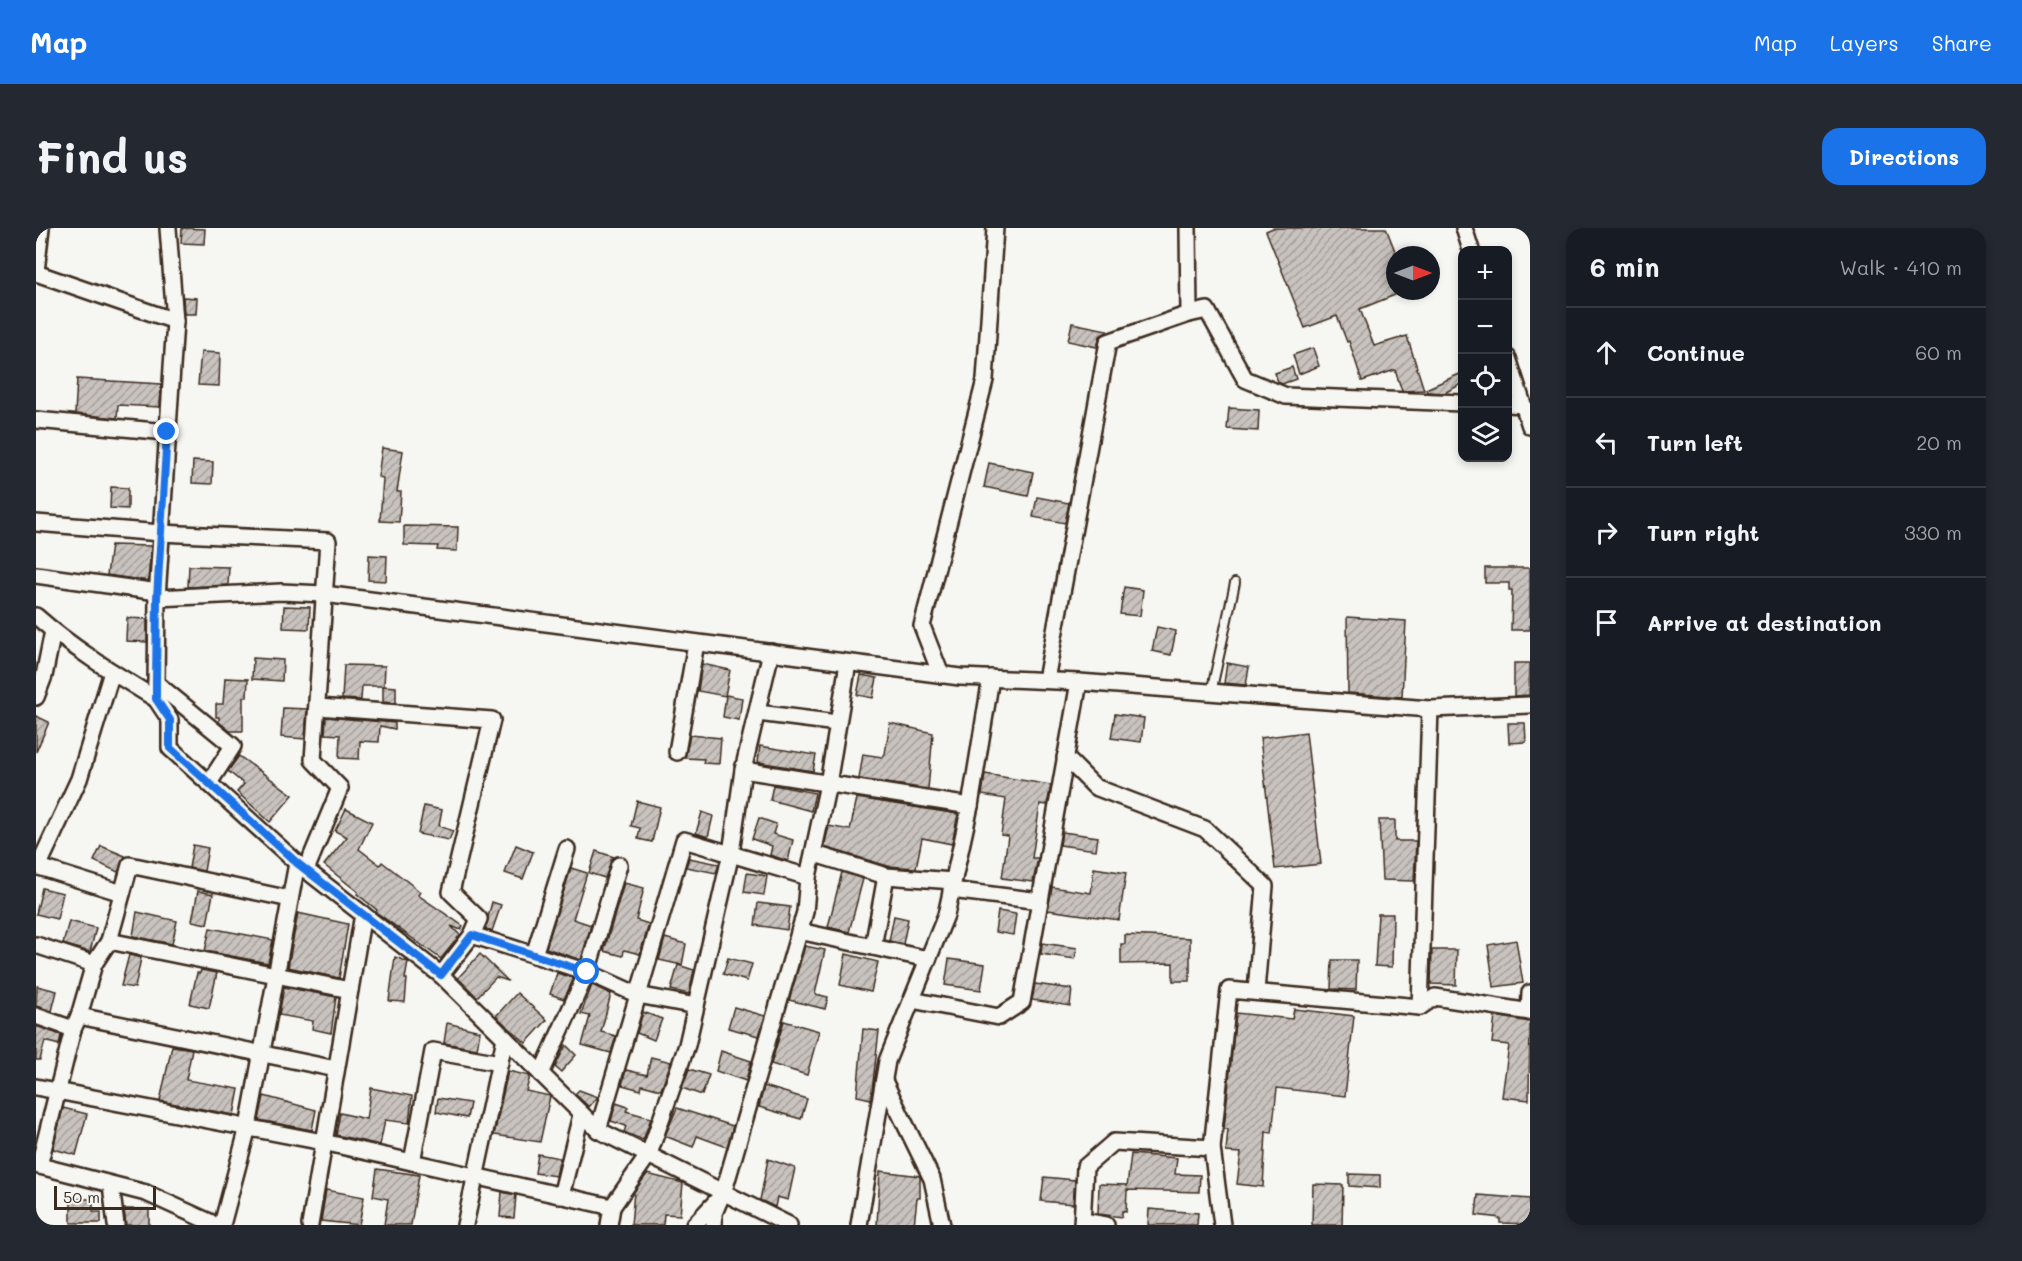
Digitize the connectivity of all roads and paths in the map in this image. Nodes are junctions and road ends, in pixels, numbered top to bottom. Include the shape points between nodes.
1 (41, 228) edge
2 (168, 228) edge
3 (995, 228) edge
4 (1188, 228) edge
5 (1464, 228) edge
6 (1470, 246) edge
7 (36, 273) edge
8 (1189, 314) junction
9 (175, 321) junction
10 (1512, 371) edge
11 (1458, 403) edge
12 (1512, 404) edge
13 (1523, 405) junction
14 (36, 420) edge
15 (1530, 426) edge
16 (167, 432) junction
17 (36, 523) edge
18 (161, 533) junction
19 (36, 575) edge
20 (1235, 583) dead end
21 (324, 594) junction
22 (157, 595) junction
23 (36, 616) edge
24 (53, 631) junction
25 (696, 642) junction
26 (771, 652) junction
27 (848, 663) junction
28 (112, 672) junction
29 (40, 675) edge
30 (941, 675) junction
31 (991, 678) junction
32 (1046, 680) junction
33 (1079, 682) junction
34 (156, 683) junction
35 (1211, 693) junction
36 (36, 697) edge
37 (156, 699) junction
38 (1530, 705) edge
39 (318, 707) junction
40 (1430, 709) junction
41 (758, 713) junction
42 (837, 723) junction
43 (676, 752) dead end
44 (1065, 757) junction
45 (743, 770) junction
46 (208, 783) junction
47 (828, 784) junction
48 (970, 806) junction
49 (567, 849) dead end
50 (731, 853) junction
51 (815, 854) junction
52 (619, 865) dead end
53 (301, 866) junction
54 (37, 867) edge
55 (886, 876) junction
56 (808, 877) junction
57 (952, 885) junction
58 (122, 893) junction
59 (290, 899) junction
60 (1040, 901) junction
61 (363, 914) junction
62 (799, 931) junction
63 (472, 935) junction
64 (109, 941) junction
65 (36, 945) edge
66 (873, 947) junction
67 (534, 956) junction
68 (928, 959) junction
69 (94, 964) junction
70 (587, 972) junction
71 (441, 975) junction
72 (276, 976) junction
73 (350, 990) junction
74 (1256, 991) junction
75 (1530, 993) edge
76 (638, 995) junction
77 (912, 1000) junction
78 (696, 1006) junction
79 (1420, 1007) junction
80 (1529, 1012) edge
81 (36, 1016) edge
82 (76, 1022) junction
83 (505, 1038) junction
84 (262, 1053) junction
85 (500, 1063) junction
86 (336, 1069) junction
87 (541, 1074) junction
88 (884, 1080) junction
89 (36, 1087) edge
90 (59, 1094) junction
91 (581, 1115) junction
92 (248, 1127) junction
93 (598, 1130) junction
94 (323, 1142) junction
95 (1212, 1148) junction
96 (649, 1154) junction
97 (412, 1162) junction
98 (38, 1166) edge
99 (476, 1176) junction
100 (111, 1185) junction
101 (723, 1194) junction
102 (561, 1196) junction
103 (612, 1207) junction
104 (1082, 1223) edge
105 (116, 1225) edge
106 (211, 1225) edge
107 (222, 1225) edge
108 (311, 1225) edge
109 (465, 1225) edge
110 (609, 1225) edge
111 (694, 1225) edge
112 (714, 1225) edge
113 (789, 1225) edge
114 (859, 1225) edge
115 (942, 1225) edge
116 (1106, 1225) edge
117 (1222, 1225) edge

1 - 7 street
2 - 9 street
3 - 30 street via 985,380 922,626
4 - 8 street
5 - 6 street
7 - 9 street
8 - 11 street via 1207,310 1245,379 1287,396
8 - 32 street via 1108,342
9 - 16 street
10 - 13 street
12 - 13 street
13 - 15 street
14 - 16 street
16 - 18 street
17 - 18 street
18 - 21 street via 328,541
18 - 22 street
19 - 22 street
20 - 35 lane
21 - 22 street
21 - 25 street
21 - 39 street
22 - 34 street
23 - 24 street
24 - 28 street
24 - 29 street
25 - 26 street
25 - 43 street
26 - 27 street
26 - 41 street
27 - 30 street
27 - 42 street
28 - 37 street
28 - 54 street via 79,779
29 - 36 street
30 - 31 street
31 - 32 street
31 - 48 street
32 - 33 street
33 - 35 street
33 - 44 street
34 - 37 street
34 - 46 street via 233,746
35 - 40 street
37 - 46 street via 170,720 170,748
38 - 40 street
39 - 53 street via 313,760 340,788
39 - 63 street via 492,720 451,892 479,919
40 - 79 street
41 - 42 street
41 - 45 street
42 - 47 street
44 - 60 street
44 - 74 street via 1095,788 1205,829 1265,886
45 - 47 street
45 - 50 street
46 - 53 street
47 - 48 street
47 - 51 street
48 - 57 street
49 - 67 street
50 - 56 street
50 - 76 street via 684,840
50 - 78 street
51 - 55 street
51 - 56 street
52 - 70 street
53 - 59 street
53 - 61 street
54 - 58 street
55 - 57 street
55 - 66 street
56 - 62 street
57 - 60 street
57 - 68 street via 946,915
58 - 59 street via 130,865
58 - 64 street
59 - 72 street
60 - 77 street via 1022,1002 999,1017
61 - 71 street
61 - 73 street
62 - 66 street
62 - 101 street
63 - 67 street
63 - 71 street
64 - 69 street
64 - 72 street
65 - 69 street
66 - 68 street
67 - 70 street
68 - 77 street
69 - 82 street
70 - 76 street
70 - 87 street
71 - 83 street
72 - 73 street
72 - 84 street
73 - 86 street
74 - 79 street
74 - 95 street via 1229,990
75 - 80 street
76 - 78 street
76 - 93 street
77 - 88 street via 887,1061
78 - 96 street via 687,1045
79 - 80 street via 1435,997
81 - 82 street
82 - 84 street
82 - 90 street
83 - 85 street
83 - 87 street
84 - 86 street
84 - 92 street
85 - 97 street via 433,1051
85 - 99 street
86 - 94 street
87 - 91 street
88 - 114 street
88 - 115 street via 932,1179
89 - 90 street
90 - 92 street
90 - 98 street
91 - 93 street
91 - 102 street
92 - 94 street
92 - 107 street
93 - 96 street
94 - 97 street
94 - 108 street
95 - 104 street via 1114,1142 1084,1167
95 - 117 street
96 - 101 street
96 - 103 street
97 - 99 street
98 - 100 street
99 - 102 street
99 - 109 street
100 - 105 street
100 - 106 street via 146,1193
101 - 111 street
101 - 112 street via 715,1209
101 - 113 street
102 - 103 street
103 - 110 street
104 - 116 street

